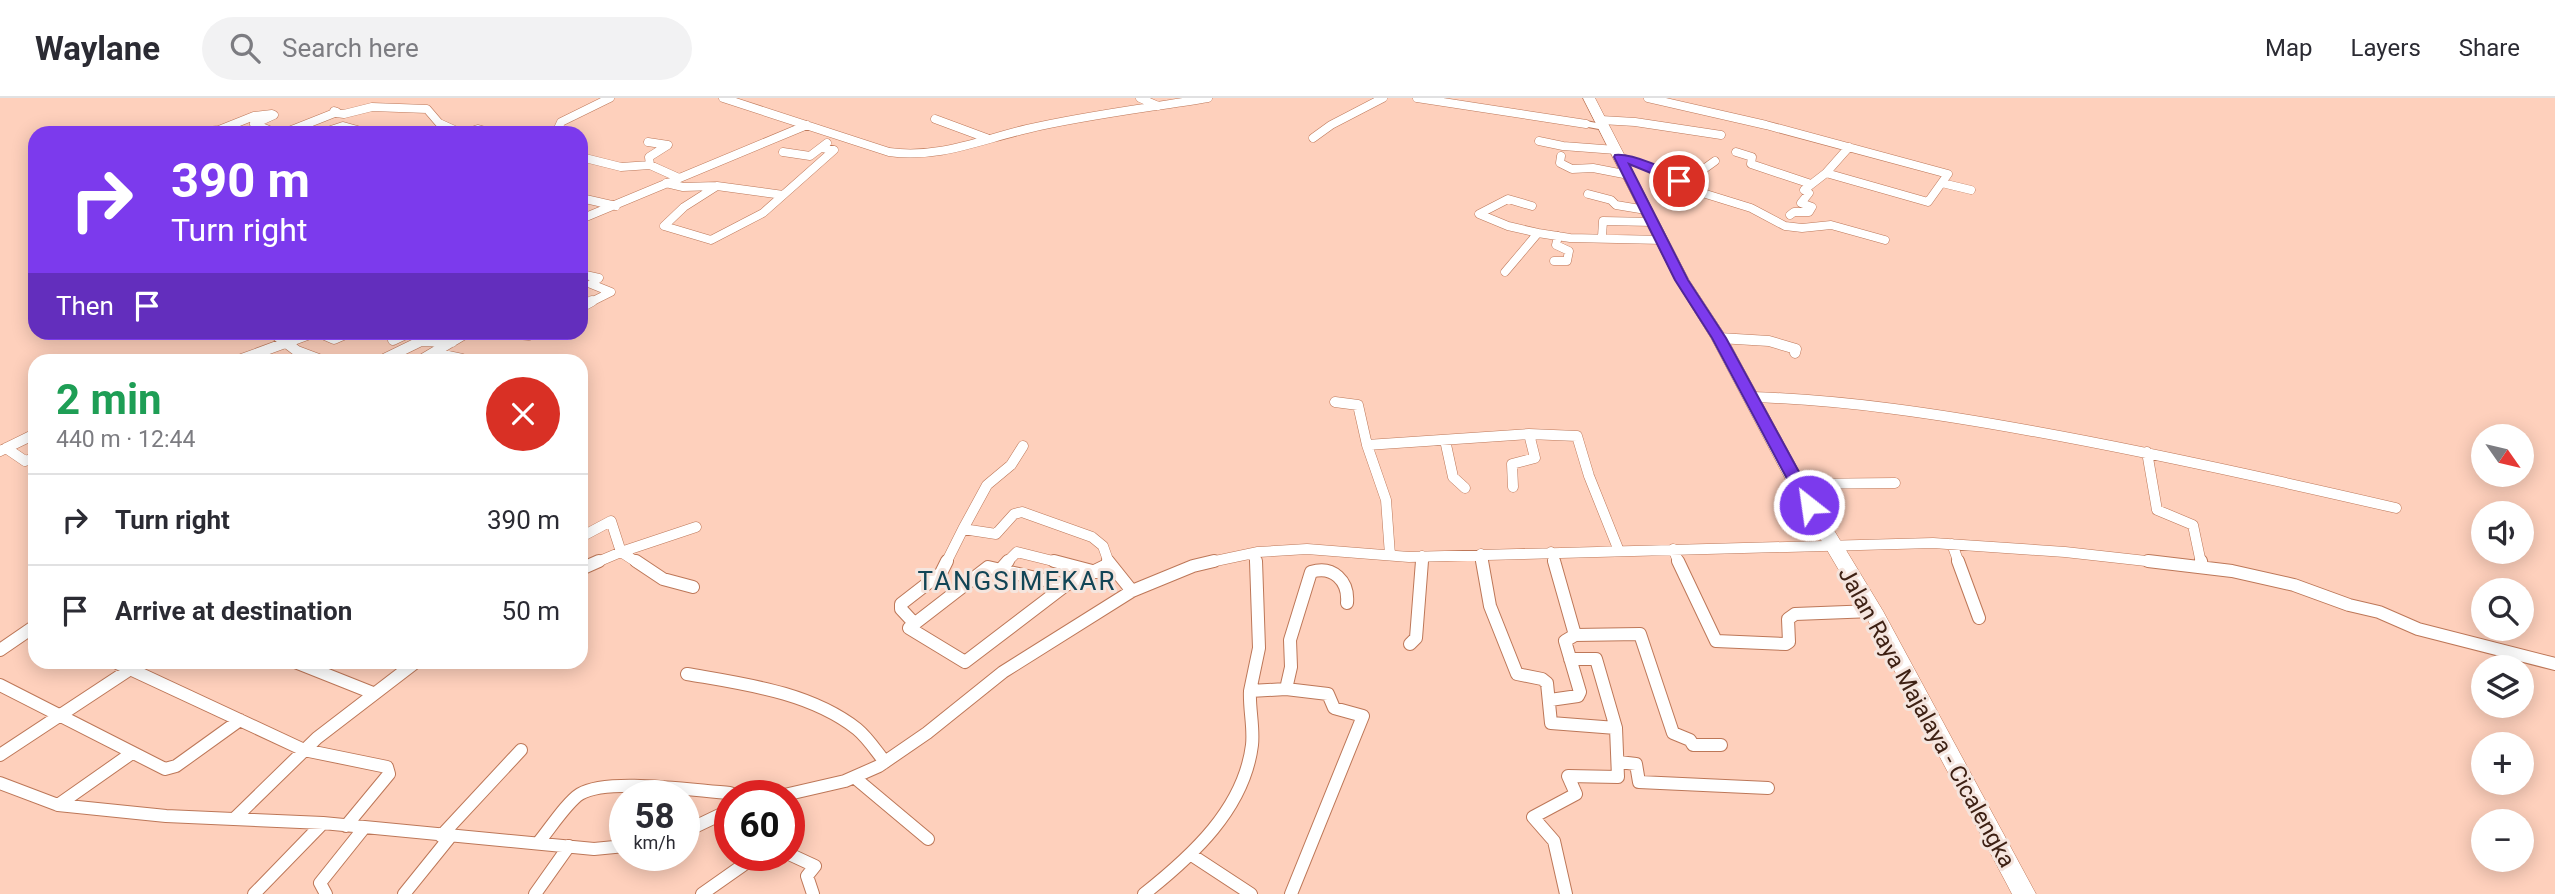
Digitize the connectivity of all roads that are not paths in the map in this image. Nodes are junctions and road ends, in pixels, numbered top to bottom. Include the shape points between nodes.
1 (610, 98) edge
2 (723, 98) edge
3 (1140, 98) edge
4 (1208, 98) edge
5 (1383, 98) edge
6 (1417, 98) edge
7 (1590, 98) edge
8 (1648, 98) edge
9 (1158, 106) junction
10 (935, 119) dead end
11 (1586, 124) joint
12 (1603, 124) junction
13 (807, 125) junction
14 (228, 126) edge
15 (259, 126) edge
16 (300, 126) edge
17 (446, 126) edge
18 (559, 126) edge
19 (1721, 135) dead end
20 (841, 136) junction
21 (1313, 138) dead end
22 (989, 139) junction
23 (1539, 141) dead end
24 (648, 142) dead end
25 (1849, 147) junction
26 (822, 148) junction
27 (783, 152) dead end
28 (1736, 152) dead end
29 (1561, 156) dead end
30 (588, 159) edge
31 (594, 160) junction
32 (1715, 161) dead end
33 (1622, 162) junction
34 (588, 163) edge
35 (650, 165) junction
36 (1826, 173) junction
37 (679, 178) junction
38 (666, 183) junction
39 (1942, 183) junction
40 (1683, 184) junction
41 (1811, 184) junction
42 (717, 186) junction
43 (1971, 190) dead end
44 (1588, 194) dead end
45 (783, 195) junction
46 (588, 200) edge
47 (616, 206) junction
48 (1532, 206) dead end
49 (1790, 215) dead end
50 (588, 216) edge
51 (1649, 216) junction
52 (1538, 233) junction
53 (1558, 236) junction
54 (1602, 237) junction
55 (1663, 240) junction
56 (1885, 240) dead end
57 (1554, 261) dead end
58 (1505, 272) dead end
59 (588, 276) edge
60 (588, 304) edge
61 (1719, 338) junction
62 (283, 340) edge
63 (295, 340) edge
64 (456, 340) edge
65 (453, 342) junction
66 (287, 343) junction
67 (434, 353) joint
68 (256, 354) edge
69 (305, 354) edge
70 (394, 354) edge
71 (439, 354) edge
72 (1795, 354) dead end
73 (1752, 397) junction
74 (1335, 402) dead end
75 (1530, 435) junction
76 (28, 438) edge
77 (1445, 440) junction
78 (1367, 445) junction
79 (1023, 446) dead end
80 (3, 450) edge
81 (2147, 452) junction
82 (28, 460) edge
83 (1895, 483) dead end
84 (1797, 484) junction
85 (1513, 487) dead end
86 (1465, 488) dead end
87 (2396, 508) dead end
88 (696, 527) dead end
89 (963, 530) junction
90 (588, 533) edge
91 (1952, 544) junction
92 (1833, 545) junction
93 (1673, 549) junction
94 (1330, 551) junction
95 (1619, 551) junction
96 (621, 552) junction
97 (1551, 552) junction
98 (1253, 553) junction
99 (1481, 554) junction
100 (1390, 555) junction
101 (1422, 556) junction
102 (1110, 564) junction
103 (588, 566) edge
104 (2202, 567) junction
105 (1001, 569) junction
106 (1323, 570) junction
107 (1096, 572) junction
108 (1066, 585) junction
109 (693, 587) dead end
110 (1132, 591) junction
111 (1347, 603) dead end
112 (1873, 611) junction
113 (1979, 618) dead end
114 (914, 623) junction
115 (28, 631) edge
116 (1574, 635) junction
117 (1410, 644) dead end
118 (0, 650) edge
119 (1570, 659) junction
120 (2555, 664) edge
121 (130, 669) edge
122 (144, 669) edge
123 (312, 669) edge
124 (407, 669) edge
125 (687, 674) dead end
126 (0, 685) edge
127 (1286, 690) junction
128 (1250, 691) junction
129 (373, 694) junction
130 (1550, 700) junction
131 (59, 716) junction
132 (240, 720) junction
133 (1616, 728) junction
134 (1721, 745) dead end
135 (304, 750) junction
136 (521, 750) dead end
137 (132, 753) junction
138 (0, 755) edge
139 (885, 762) junction
140 (1619, 762) junction
141 (854, 777) junction
142 (0, 783) edge
143 (1768, 788) dead end
144 (805, 790) edge
145 (714, 792) edge
146 (58, 805) junction
147 (234, 819) junction
148 (323, 823) junction
149 (346, 826) junction
150 (364, 828) junction
151 (445, 836) junction
152 (928, 839) dead end
153 (538, 843) junction
154 (569, 846) junction
155 (609, 848) edge
156 (1190, 854) junction
157 (805, 861) edge
158 (736, 871) edge
159 (706, 893) edge
160 (254, 894) edge
161 (326, 894) edge
162 (404, 894) edge
163 (535, 894) edge
164 (813, 894) edge
165 (1144, 894) edge
166 (1251, 894) edge
167 (1291, 894) edge
168 (1566, 894) edge
169 (2024, 894) edge

1 - 18 street
2 - 13 street
3 - 9 street
4 - 9 street
5 - 21 street
6 - 11 street
7 - 12 main road, Jalan Raya Majalaya - Cicalengka
8 - 25 street
9 - 22 street
10 - 22 street
11 - 12 street
12 - 19 street via 1635,122
12 - 33 main road, Jalan Raya Majalaya - Cicalengka
13 - 20 street
13 - 37 street
14 - 15 street via 254,116 274,115 254,124
16 - 17 street via 335,111 346,114 372,107 427,109
20 - 22 street via 905,154
20 - 26 street
23 - 33 street
24 - 35 street via 668,145 649,157
25 - 36 street
25 - 39 street via 1946,172
26 - 27 street via 810,156
26 - 45 street via 834,150
28 - 41 street via 1753,158 1751,164
29 - 33 street via 1561,164 1577,170
30 - 31 street
31 - 34 street
31 - 35 street via 625,167
32 - 40 street
33 - 40 street via 1660,171
33 - 51 main road, Jalan Raya Majalaya - Cicalengka
35 - 37 street
36 - 39 street via 1928,202
36 - 41 street
37 - 38 street
38 - 42 street
38 - 47 street
39 - 43 street
40 - 56 street via 1751,208 1785,226 1831,225
41 - 49 street via 1801,203 1812,207
42 - 45 street
42 - 45 street via 665,226 710,240 763,213
44 - 51 street
46 - 47 street
47 - 50 street
48 - 52 street via 1508,199 1479,214
51 - 54 street via 1603,221
51 - 55 main road, Jalan Raya Majalaya - Cicalengka
52 - 53 street
52 - 58 street
53 - 54 street
53 - 57 street via 1556,246 1569,251 1567,261
54 - 55 street
55 - 61 main road, Jalan Raya Majalaya - Cicalengka
59 - 60 street via 599,278 591,284 611,292
61 - 72 street via 1793,346
61 - 73 main road, Jalan Raya Majalaya - Cicalengka
62 - 66 street
63 - 66 street
64 - 65 street
65 - 67 street
65 - 70 street via 421,341
66 - 68 street
66 - 69 street
67 - 71 street
73 - 81 street via 1902,409
73 - 84 main road, Jalan Raya Majalaya - Cicalengka
74 - 78 street via 1358,405
75 - 77 street
75 - 85 street via 1535,458 1512,464
75 - 95 street via 1577,436
76 - 80 street
77 - 78 street
77 - 86 street via 1453,477
78 - 100 street via 1386,500
79 - 89 street via 1011,465 987,485
80 - 82 street
81 - 87 street
81 - 104 street via 2157,510 2193,525
83 - 84 street
84 - 92 main road, Jalan Raya Majalaya - Cicalengka
88 - 96 street
89 - 102 street via 996,534 1014,514 1022,512 1092,537 1103,546
89 - 114 street via 941,573 901,604
90 - 96 street via 611,521
91 - 92 street
91 - 104 street
91 - 113 street
92 - 93 street
92 - 112 main road, Jalan Raya Majalaya - Cicalengka
93 - 95 street
93 - 112 street via 1716,641 1785,645 1789,642 1788,619 1795,614
94 - 98 street
94 - 100 street
94 - 106 street
95 - 97 street
96 - 103 street
96 - 109 street via 663,579
97 - 99 street
97 - 116 street
98 - 110 street via 1193,566
98 - 128 street via 1259,648
99 - 101 street
99 - 130 street via 1490,606 1517,674 1545,681
100 - 101 street
101 - 117 street via 1416,638
102 - 107 street
102 - 110 street
104 - 120 street via 2294,585 2413,627
105 - 107 street via 1017,552
105 - 108 street
105 - 114 street via 986,568
106 - 111 street via 1346,583
106 - 127 street via 1311,572 1302,600 1290,640
107 - 108 street
108 - 114 street via 965,662 909,629
110 - 139 street via 1003,672
112 - 169 main road, Jalan Raya Majalaya - Cicalengka
115 - 118 street
116 - 119 street via 1565,640
116 - 134 street via 1640,634 1673,733 1693,745
119 - 130 street via 1580,694
119 - 133 street via 1596,659
121 - 131 street
122 - 132 street
123 - 129 street
124 - 129 street
125 - 139 street via 783,694 827,712 857,730
126 - 131 street
127 - 128 street
127 - 167 street via 1328,694 1334,708 1363,716
128 - 156 street via 1252,746 1242,785
129 - 135 street
130 - 133 street via 1553,725
131 - 137 street
131 - 138 street
132 - 135 street
132 - 137 street via 172,768 161,768
133 - 140 street
135 - 147 street
135 - 149 street via 389,769 390,774
136 - 151 street
137 - 146 street
139 - 141 street
140 - 143 street via 1636,764 1639,782
140 - 168 street via 1616,778 1568,776 1576,794 1533,817 1555,841
141 - 144 street
141 - 152 street
142 - 146 street
145 - 153 street via 625,787 586,791
146 - 147 street
147 - 148 street
148 - 149 street
148 - 160 street
149 - 150 street
150 - 151 street
150 - 161 street via 320,883
151 - 153 street
151 - 162 street
153 - 154 street
154 - 155 street
154 - 163 street
156 - 165 street
156 - 166 street
157 - 164 street via 816,866 807,876
158 - 159 street

